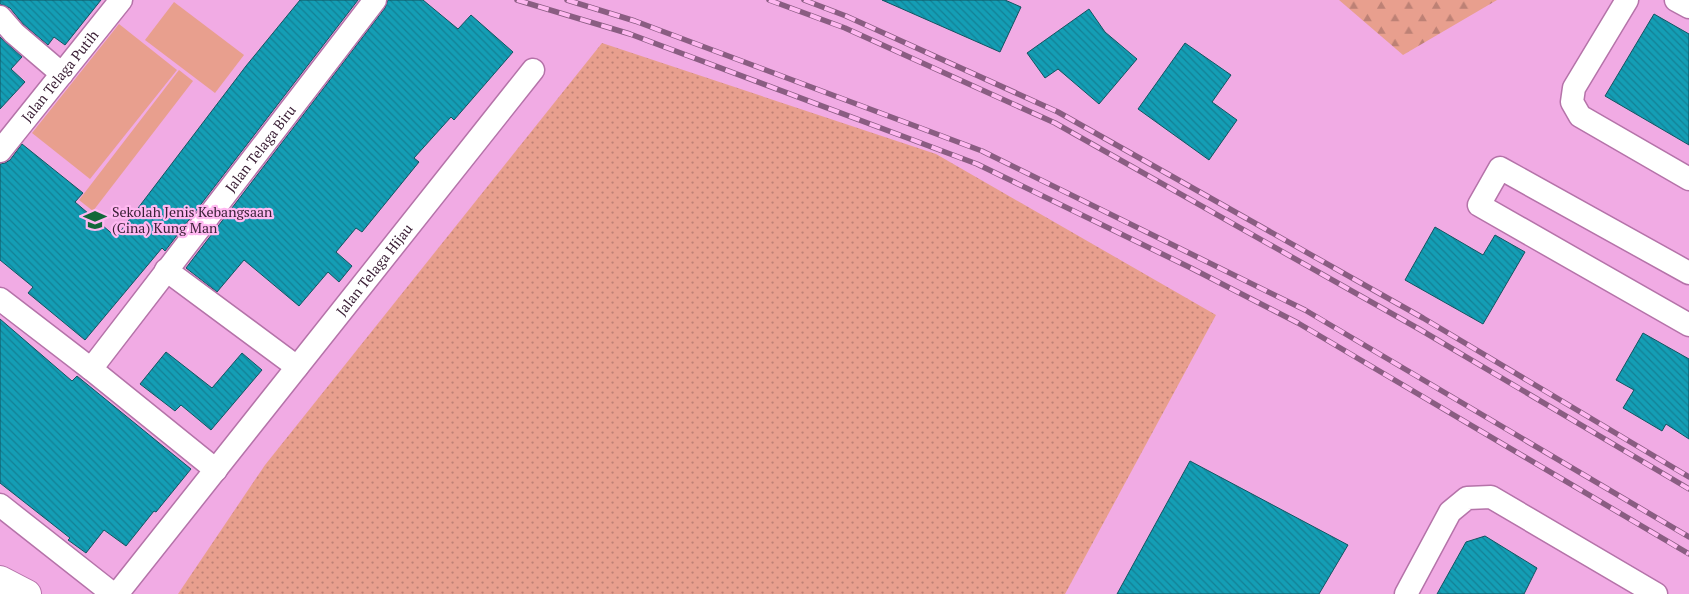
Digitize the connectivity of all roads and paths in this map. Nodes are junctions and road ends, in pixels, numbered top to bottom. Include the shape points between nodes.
1 (121, 0) edge
2 (375, 0) edge
3 (1627, 0) edge
4 (1676, 0) edge
5 (1689, 7) edge
6 (0, 17) edge
7 (533, 70) dead end
8 (62, 74) junction
9 (0, 151) edge
10 (1689, 179) edge
11 (166, 270) junction
12 (1689, 274) edge
13 (0, 299) edge
14 (1689, 325) edge
15 (297, 367) junction
16 (91, 368) junction
17 (216, 470) junction
18 (0, 505) edge
19 (0, 580) edge
20 (28, 594) edge
21 (113, 594) edge
22 (117, 594) edge
23 (1406, 594) edge
24 (1656, 594) edge

1 - 8 street, Jalan Telaga Putih
2 - 11 street, Jalan Telaga Biru
3 - 10 street via 1574,88 1572,102 1580,116
4 - 5 street
6 - 8 street
7 - 15 street, Jalan Telaga Hijau
8 - 9 street, Jalan Telaga Putih
11 - 15 street
11 - 16 street, Jalan Telaga Biru
12 - 14 street via 1500,168 1479,206
13 - 16 street
15 - 17 street, Jalan Telaga Hijau
16 - 17 street
17 - 22 street, Jalan Telaga Hijau
18 - 21 street
19 - 20 highway
23 - 24 street via 1450,512 1467,498 1490,497

